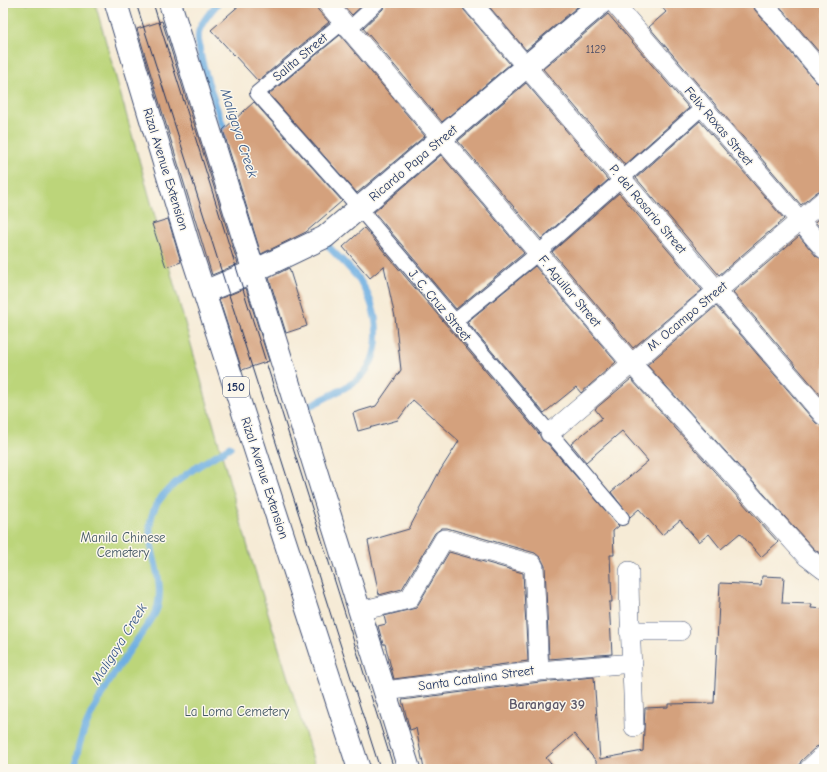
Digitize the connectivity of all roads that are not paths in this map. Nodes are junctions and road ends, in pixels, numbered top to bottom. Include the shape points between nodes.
1 (116, 3) edge
2 (170, 3) edge
3 (327, 3) edge
4 (377, 3) edge
5 (472, 3) edge
6 (601, 3) edge
7 (614, 3) edge
8 (764, 3) edge
9 (346, 25) junction
10 (527, 66) junction
11 (824, 75) edge
12 (257, 93) joint
13 (703, 107) junction
14 (442, 138) junction
15 (622, 177) junction
16 (824, 200) edge
17 (359, 209) junction
18 (800, 221) junction
19 (824, 249) edge
20 (538, 253) junction
21 (254, 271) junction
22 (717, 290) junction
23 (204, 292) junction
24 (455, 321) junction
25 (631, 363) junction
26 (824, 416) edge
27 (550, 433) junction
28 (622, 518) dead end
29 (824, 570) edge
30 (629, 571) dead end
31 (360, 611) junction
32 (629, 631) junction
33 (680, 631) dead end
34 (632, 663) junction
35 (539, 671) junction
36 (385, 691) junction
37 (634, 727) dead end
38 (824, 755) edge
39 (359, 769) edge
40 (410, 769) edge
41 (809, 769) edge

1 - 23 main road, Rizal Avenue Extension / 150
2 - 21 main road
3 - 9 street, F. Aguilar Street
4 - 9 street, Salita Street
5 - 10 street, P. del Rosario Street
6 - 10 main road, Ricardo Papa Street
7 - 13 street, Felix Roxas Street
8 - 11 street
9 - 12 street, Salita Street
9 - 14 street, F. Aguilar Street
10 - 14 main road, Ricardo Papa Street
10 - 15 street, P. del Rosario Street
12 - 17 street, J. C. Cruz Street
13 - 15 street
13 - 18 street, Felix Roxas Street
14 - 17 main road, Ricardo Papa Street
14 - 20 street, F. Aguilar Street
15 - 20 street
15 - 22 street, P. del Rosario Street
16 - 18 street, M. Ocampo Street
17 - 21 main road, Ricardo Papa Street via 325,237
17 - 24 street, J. C. Cruz Street
18 - 19 street, Felix Roxas Street
18 - 22 street, M. Ocampo Street
20 - 24 street
20 - 25 street, F. Aguilar Street
21 - 23 main road, Ricardo Papa Street
21 - 31 main road
22 - 25 street, M. Ocampo Street
22 - 26 street, P. del Rosario Street
23 - 39 main road, Rizal Avenue Extension / 150
24 - 27 street, J. C. Cruz Street
25 - 27 street, M. Ocampo Street
25 - 29 street, F. Aguilar Street via 807,557
27 - 28 street, J. C. Cruz Street
30 - 32 street
31 - 35 street, Santa Catalina Street via 409,599 446,539 533,565
31 - 36 main road
32 - 33 street
32 - 34 street
34 - 35 street
34 - 37 street
35 - 36 street, Santa Catalina Street
36 - 40 main road
38 - 41 street

